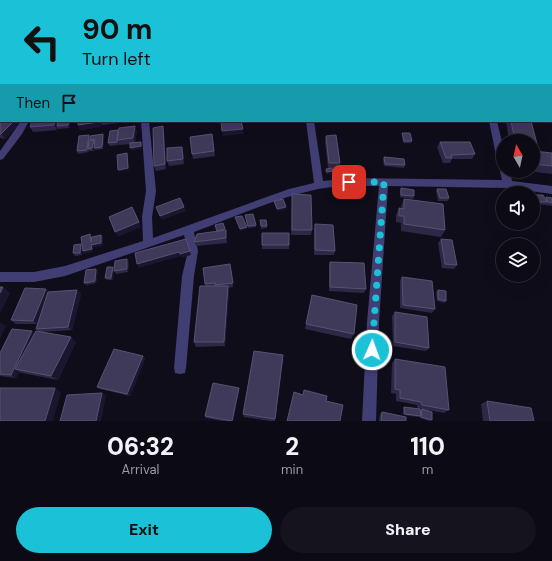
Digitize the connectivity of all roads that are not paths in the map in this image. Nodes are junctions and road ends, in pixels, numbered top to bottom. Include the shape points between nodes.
1 (24, 122) edge
2 (146, 122) edge
3 (310, 122) edge
4 (493, 122) edge
5 (496, 134) edge
6 (0, 157) edge
7 (506, 178) edge
8 (384, 182) junction
9 (508, 184) junction
10 (319, 185) junction
11 (552, 190) edge
12 (188, 230) junction
13 (148, 244) junction
14 (0, 277) edge
15 (180, 368) dead end
16 (369, 421) edge

1 - 6 street
2 - 13 street via 151,191 147,217
3 - 10 street
4 - 5 street
7 - 9 street
8 - 9 street
8 - 10 street
8 - 16 street via 373,322
9 - 11 street
10 - 12 street via 292,192
12 - 13 street
12 - 15 street via 193,251 188,276
13 - 14 street via 66,271 34,277

